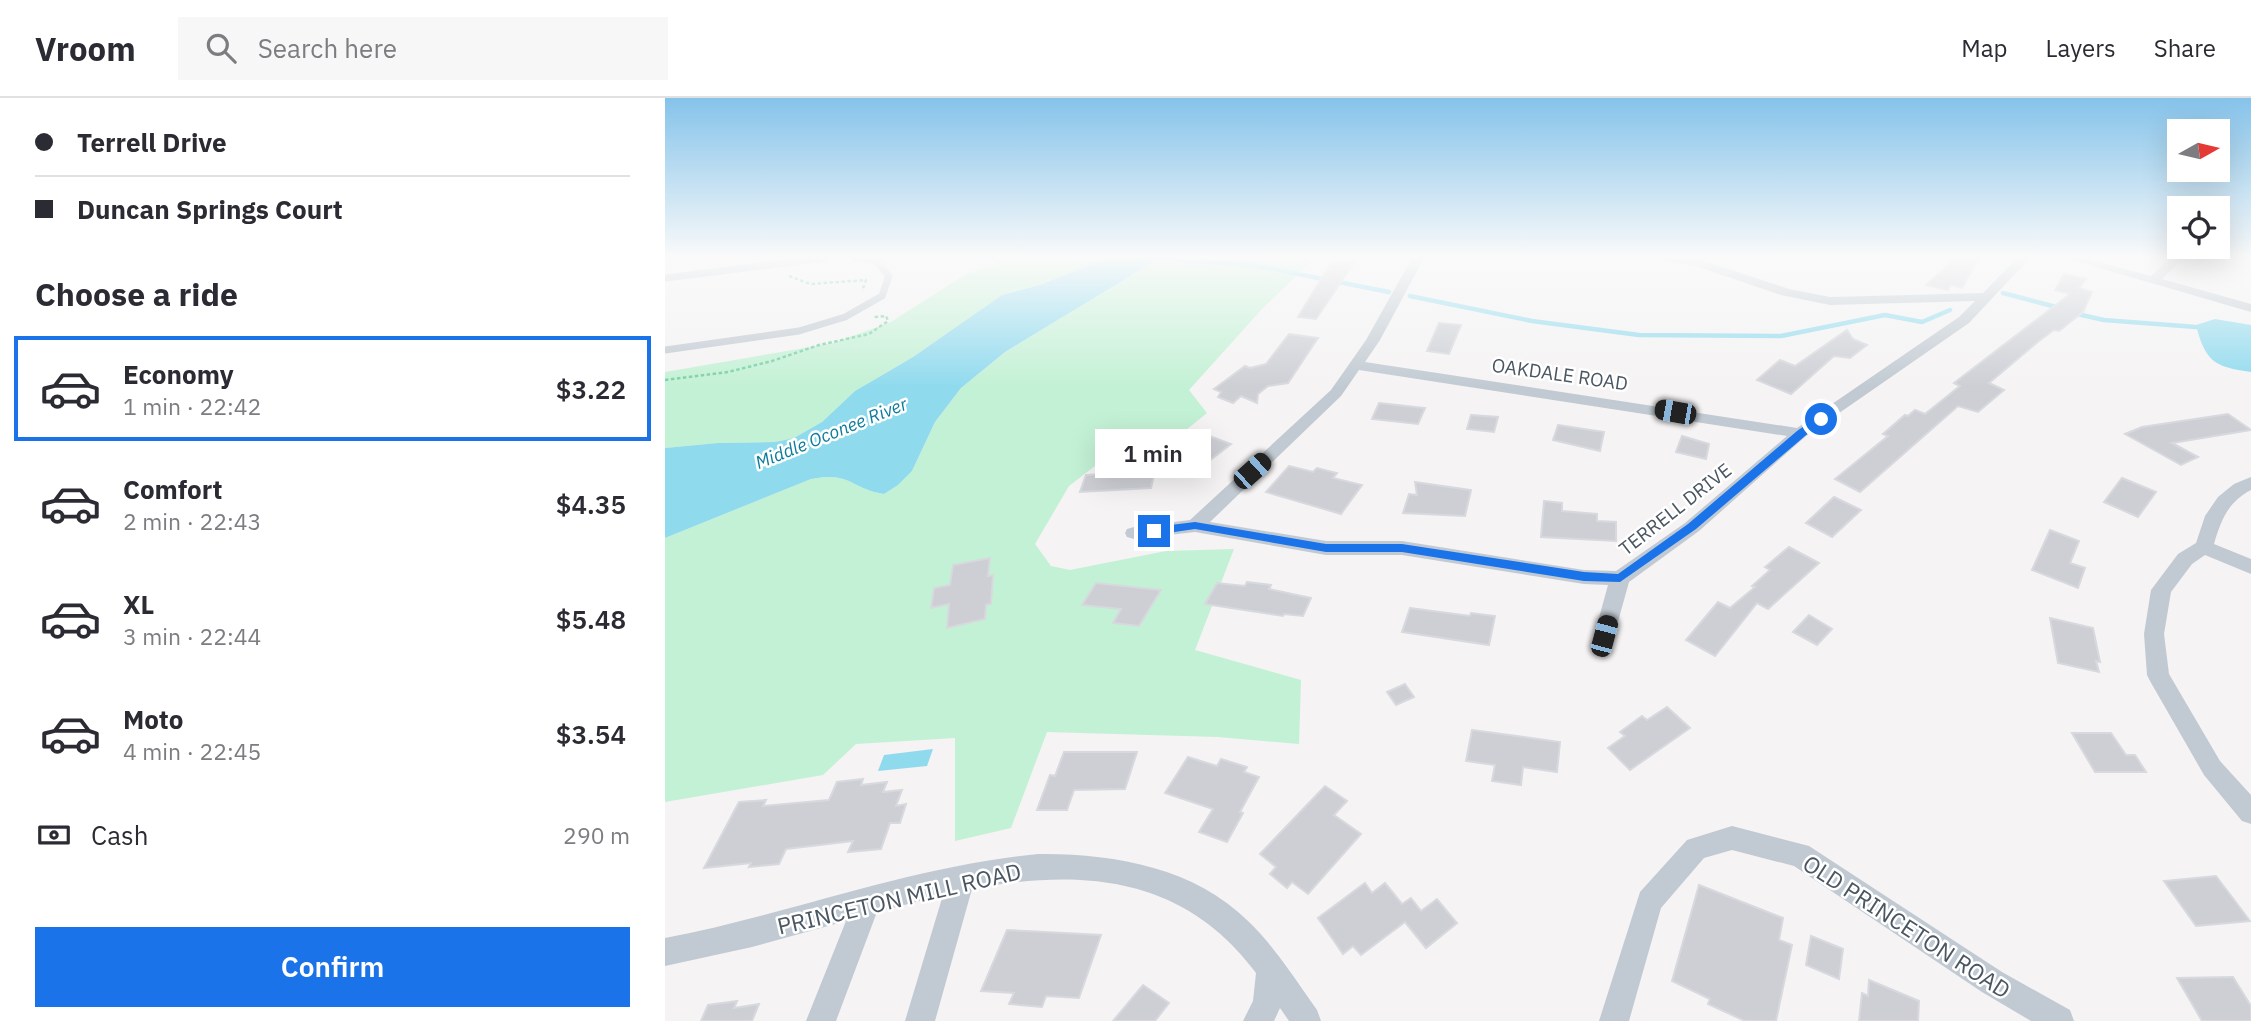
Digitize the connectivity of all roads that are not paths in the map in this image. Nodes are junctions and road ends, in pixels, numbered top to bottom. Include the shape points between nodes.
1 (873, 301) edge
2 (1394, 301) edge
3 (1984, 301) edge
4 (2228, 301) edge
5 (2251, 308) edge
6 (665, 349) edge
7 (1355, 365) junction
8 (1800, 433) junction
9 (2251, 483) edge
10 (1195, 526) junction
11 (1134, 533) dead end
12 (2204, 547) junction
13 (2251, 567) edge
14 (1620, 578) junction
15 (1604, 636) dead end
16 (2251, 813) edge
17 (961, 880) junction
18 (867, 902) junction
19 (665, 952) edge
20 (1271, 968) junction
21 (821, 1021) edge
22 (920, 1021) edge
23 (1258, 1021) edge
24 (1306, 1021) edge
25 (1614, 1021) edge
26 (2059, 1021) edge

1 - 6 lane via 845,317 799,331
2 - 7 street
3 - 8 street, TERRELL DRIVE via 1964,320
4 - 5 street
7 - 8 street, OAKDALE ROAD
7 - 10 street via 1336,393
8 - 14 street, TERRELL DRIVE via 1692,527
9 - 12 street via 2231,491 2211,520
10 - 11 street, TERRELL DRIVE
10 - 14 street, TERRELL DRIVE via 1326,548 1402,548
12 - 13 street
12 - 16 street via 2185,559 2161,590 2154,634 2158,675 2212,768
14 - 15 street
17 - 18 street, PRINCETON MILL ROAD
17 - 20 street, PRINCETON MILL ROAD via 1047,867 1103,870 1147,880 1195,899 1222,916
17 - 22 street
18 - 19 street, PRINCETON MILL ROAD
18 - 21 street
20 - 23 street via 1267,1004
20 - 24 street, PRINCETON MILL ROAD
25 - 26 street, OLD PRINCETON ROAD via 1650,901 1696,849 1732,838 1800,855

